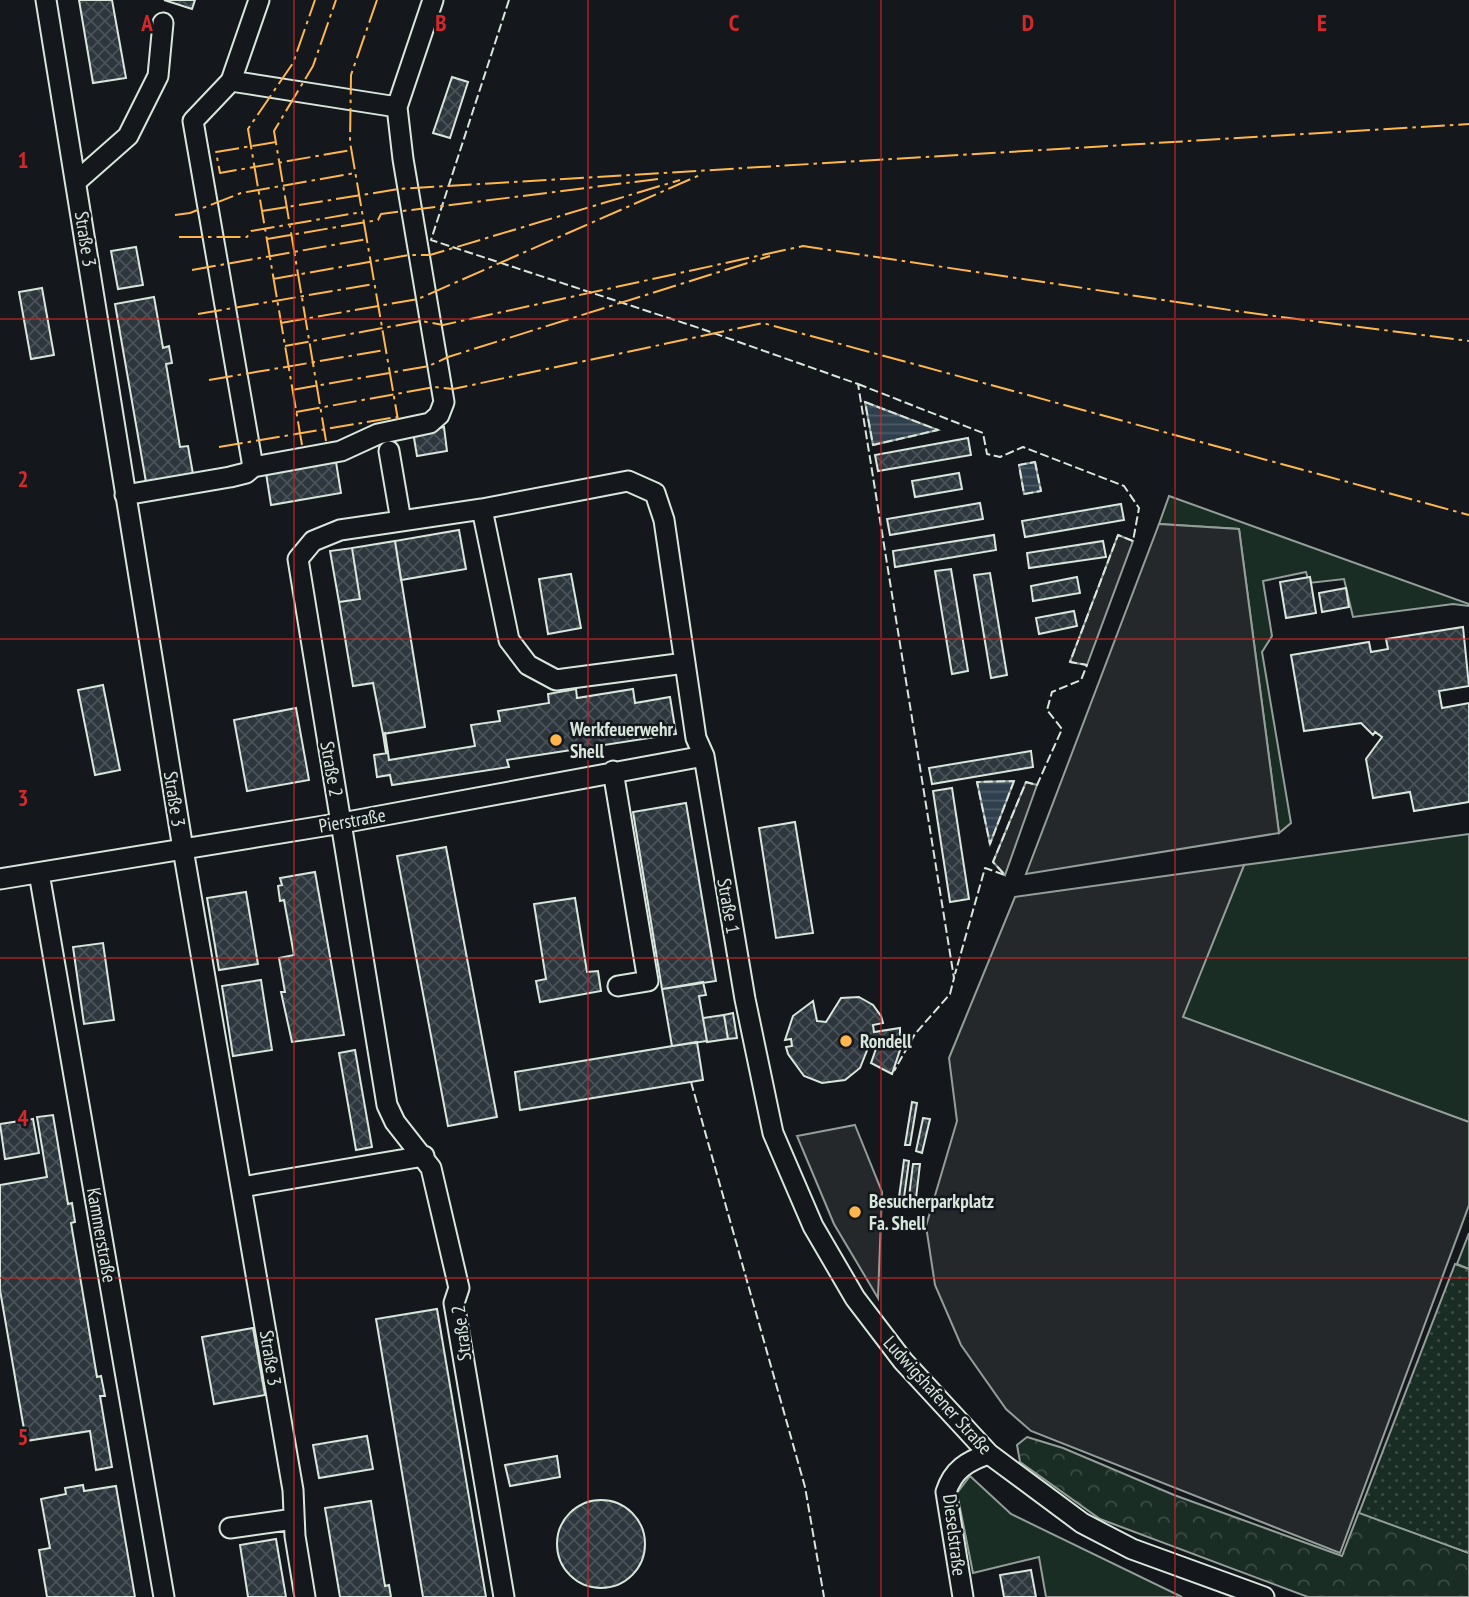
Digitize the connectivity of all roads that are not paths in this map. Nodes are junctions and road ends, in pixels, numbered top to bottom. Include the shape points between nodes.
1 (46, 0) edge
2 (259, 0) edge
3 (433, 0) edge
4 (163, 23) dead end
5 (231, 81) junction
6 (397, 107) junction
7 (77, 181) junction
8 (389, 451) dead end
9 (253, 467) junction
10 (125, 495) junction
11 (482, 509) junction
12 (401, 521) junction
13 (685, 663) junction
14 (704, 756) junction
15 (613, 771) junction
16 (342, 823) junction
17 (183, 849) junction
18 (39, 873) junction
19 (0, 879) edge
20 (618, 986) dead end
21 (757, 1056) joint
22 (424, 1156) junction
23 (242, 1187) junction
24 (989, 1454) junction
25 (294, 1519) junction
26 (230, 1528) dead end
27 (164, 1597) edge
28 (305, 1597) edge
29 (504, 1597) edge
30 (963, 1597) edge
31 (1264, 1597) edge

1 - 7 street, Straße 3
2 - 5 street
3 - 6 street
4 - 7 street via 158,76 128,136
5 - 6 street
5 - 9 street via 193,121
6 - 9 street via 444,402 439,415 430,423 378,434 341,451
7 - 10 street, Straße 3
8 - 12 street
9 - 10 street via 230,477
10 - 17 street, Straße 3
11 - 12 street, Straße 2
11 - 13 street via 509,640 528,665 556,680
11 - 13 street, Straße 2 via 628,481 655,494 664,520
12 - 16 street, Straße 2 via 340,530 313,541 298,559
13 - 14 street, Straße 2 via 696,738
14 - 15 street, Pierstraße
14 - 21 street, Straße 1
15 - 16 street, Pierstraße
15 - 20 street via 648,981
16 - 17 street, Pierstraße
16 - 22 street, Straße 2 via 387,1105
17 - 18 street, Pierstraße
17 - 23 street, Straße 3
18 - 19 street, Pierstraße
18 - 27 street, Kammerstraße
21 - 24 street, Ludwigshafener Straße via 773,1133 813,1226 848,1286 904,1361
22 - 23 street
22 - 29 street, Straße 2 via 431,1168 460,1288 454,1303
23 - 25 street, Straße 3
24 - 30 street, Dieselstraße via 971,1460 951,1476 946,1492
24 - 31 street, Ludwigshafener Straße via 1082,1523 1132,1549
25 - 26 street
25 - 28 street, Straße 3

